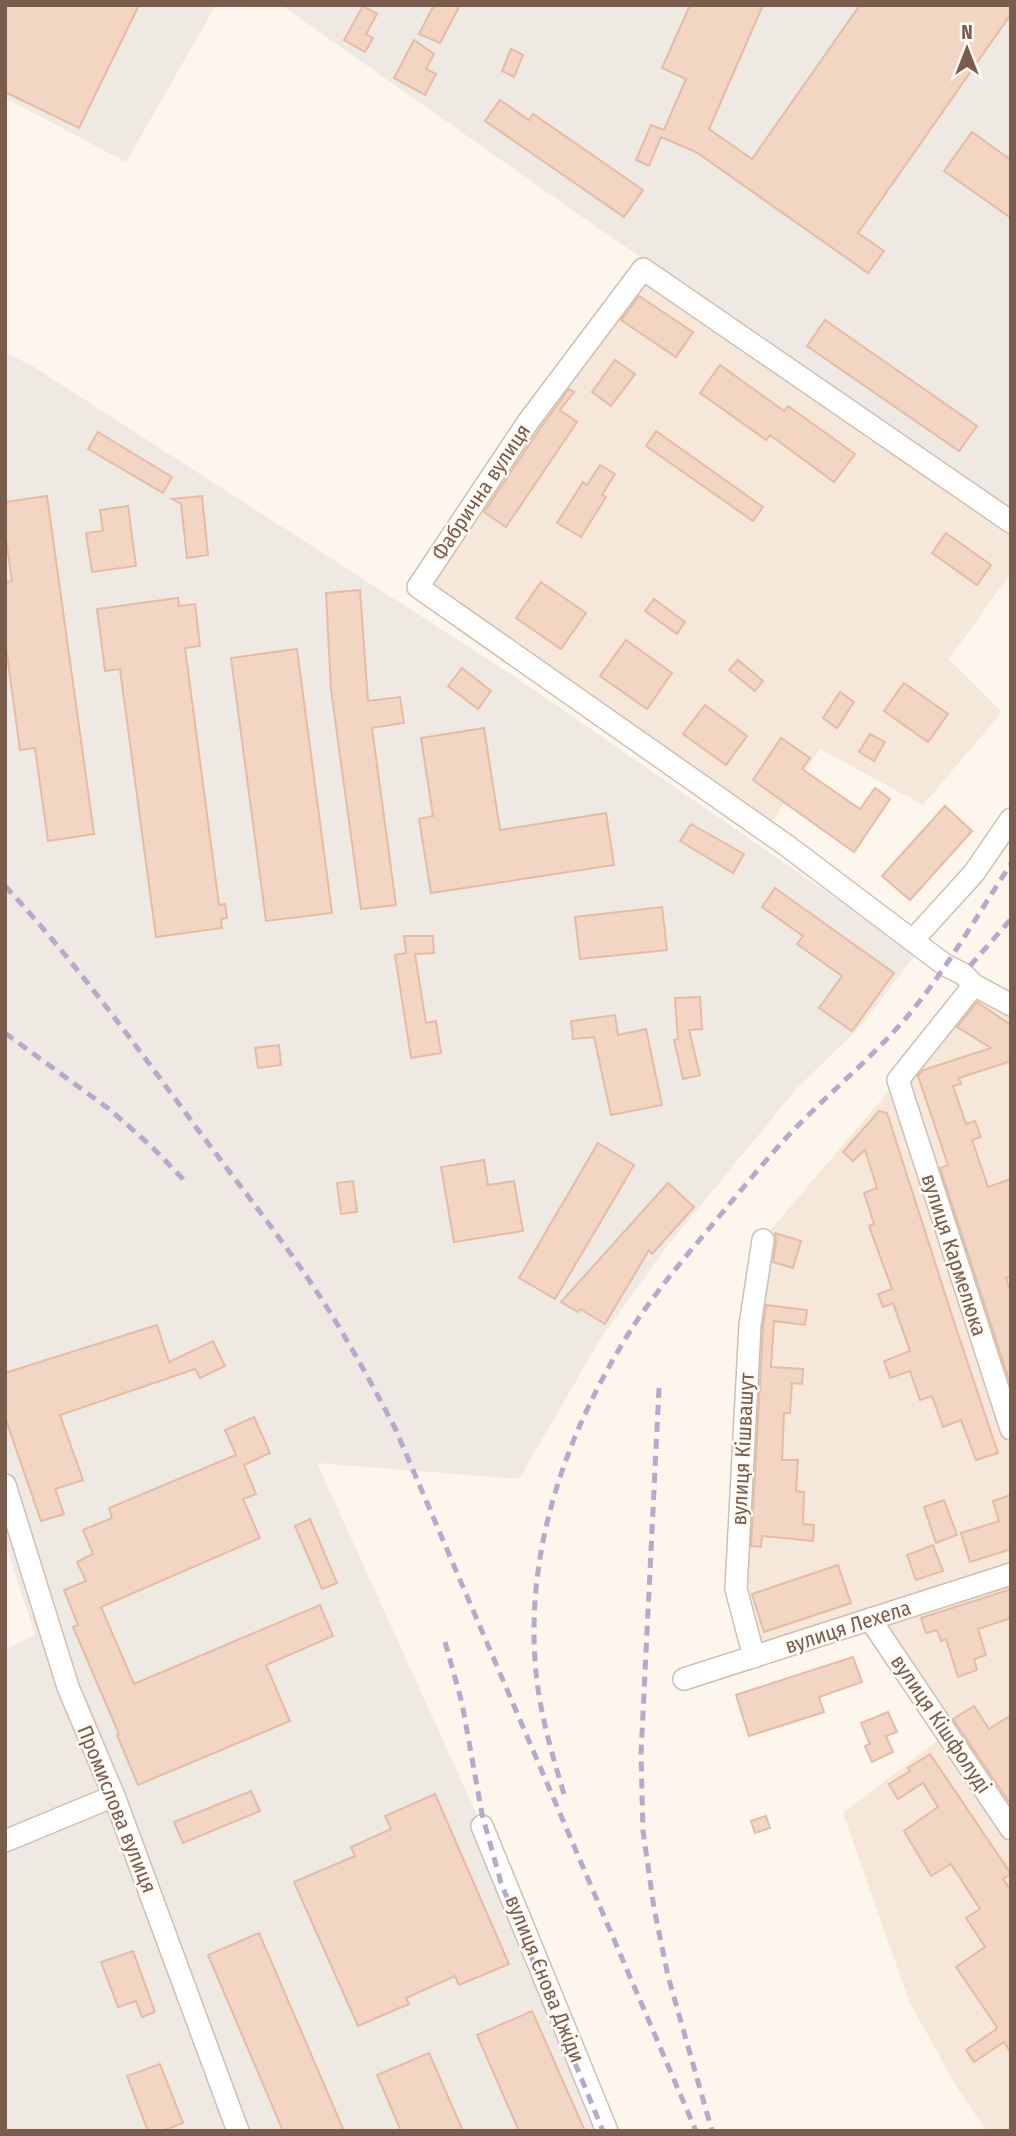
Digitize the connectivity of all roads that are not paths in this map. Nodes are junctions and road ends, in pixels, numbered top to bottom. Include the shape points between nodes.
1 (1011, 522) edge
2 (1011, 819) edge
3 (913, 940) junction
4 (974, 985) junction
5 (1011, 1005) edge
6 (762, 1240) dead end
7 (1011, 1429) edge
8 (5, 1485) edge
9 (1011, 1574) edge
10 (870, 1619) junction
11 (754, 1657) junction
12 (684, 1679) dead end
13 (114, 1796) junction
14 (482, 1826) dead end
15 (1011, 1829) edge
16 (5, 1841) edge
17 (238, 2131) edge
18 (607, 2131) edge

1 - 3 street, Фабрична вулиця via 643,269 528,422 418,587 786,845
2 - 3 street via 974,873
3 - 4 street, Фабрична вулиця
4 - 5 street, Фабрична вулиця
4 - 7 street, вулиця Кармелюка via 898,1080
6 - 11 street, вулиця Кішвашут via 750,1325 736,1589
8 - 13 street, Промислова вулиця via 68,1687
9 - 10 street, вулиця Лехела
10 - 11 street, вулиця Лехела
10 - 15 street, вулиця Кішфолуді
11 - 12 street, вулиця Лехела
13 - 16 street
13 - 17 street, Промислова вулиця
14 - 18 street, вулиця Єнова Джіди

